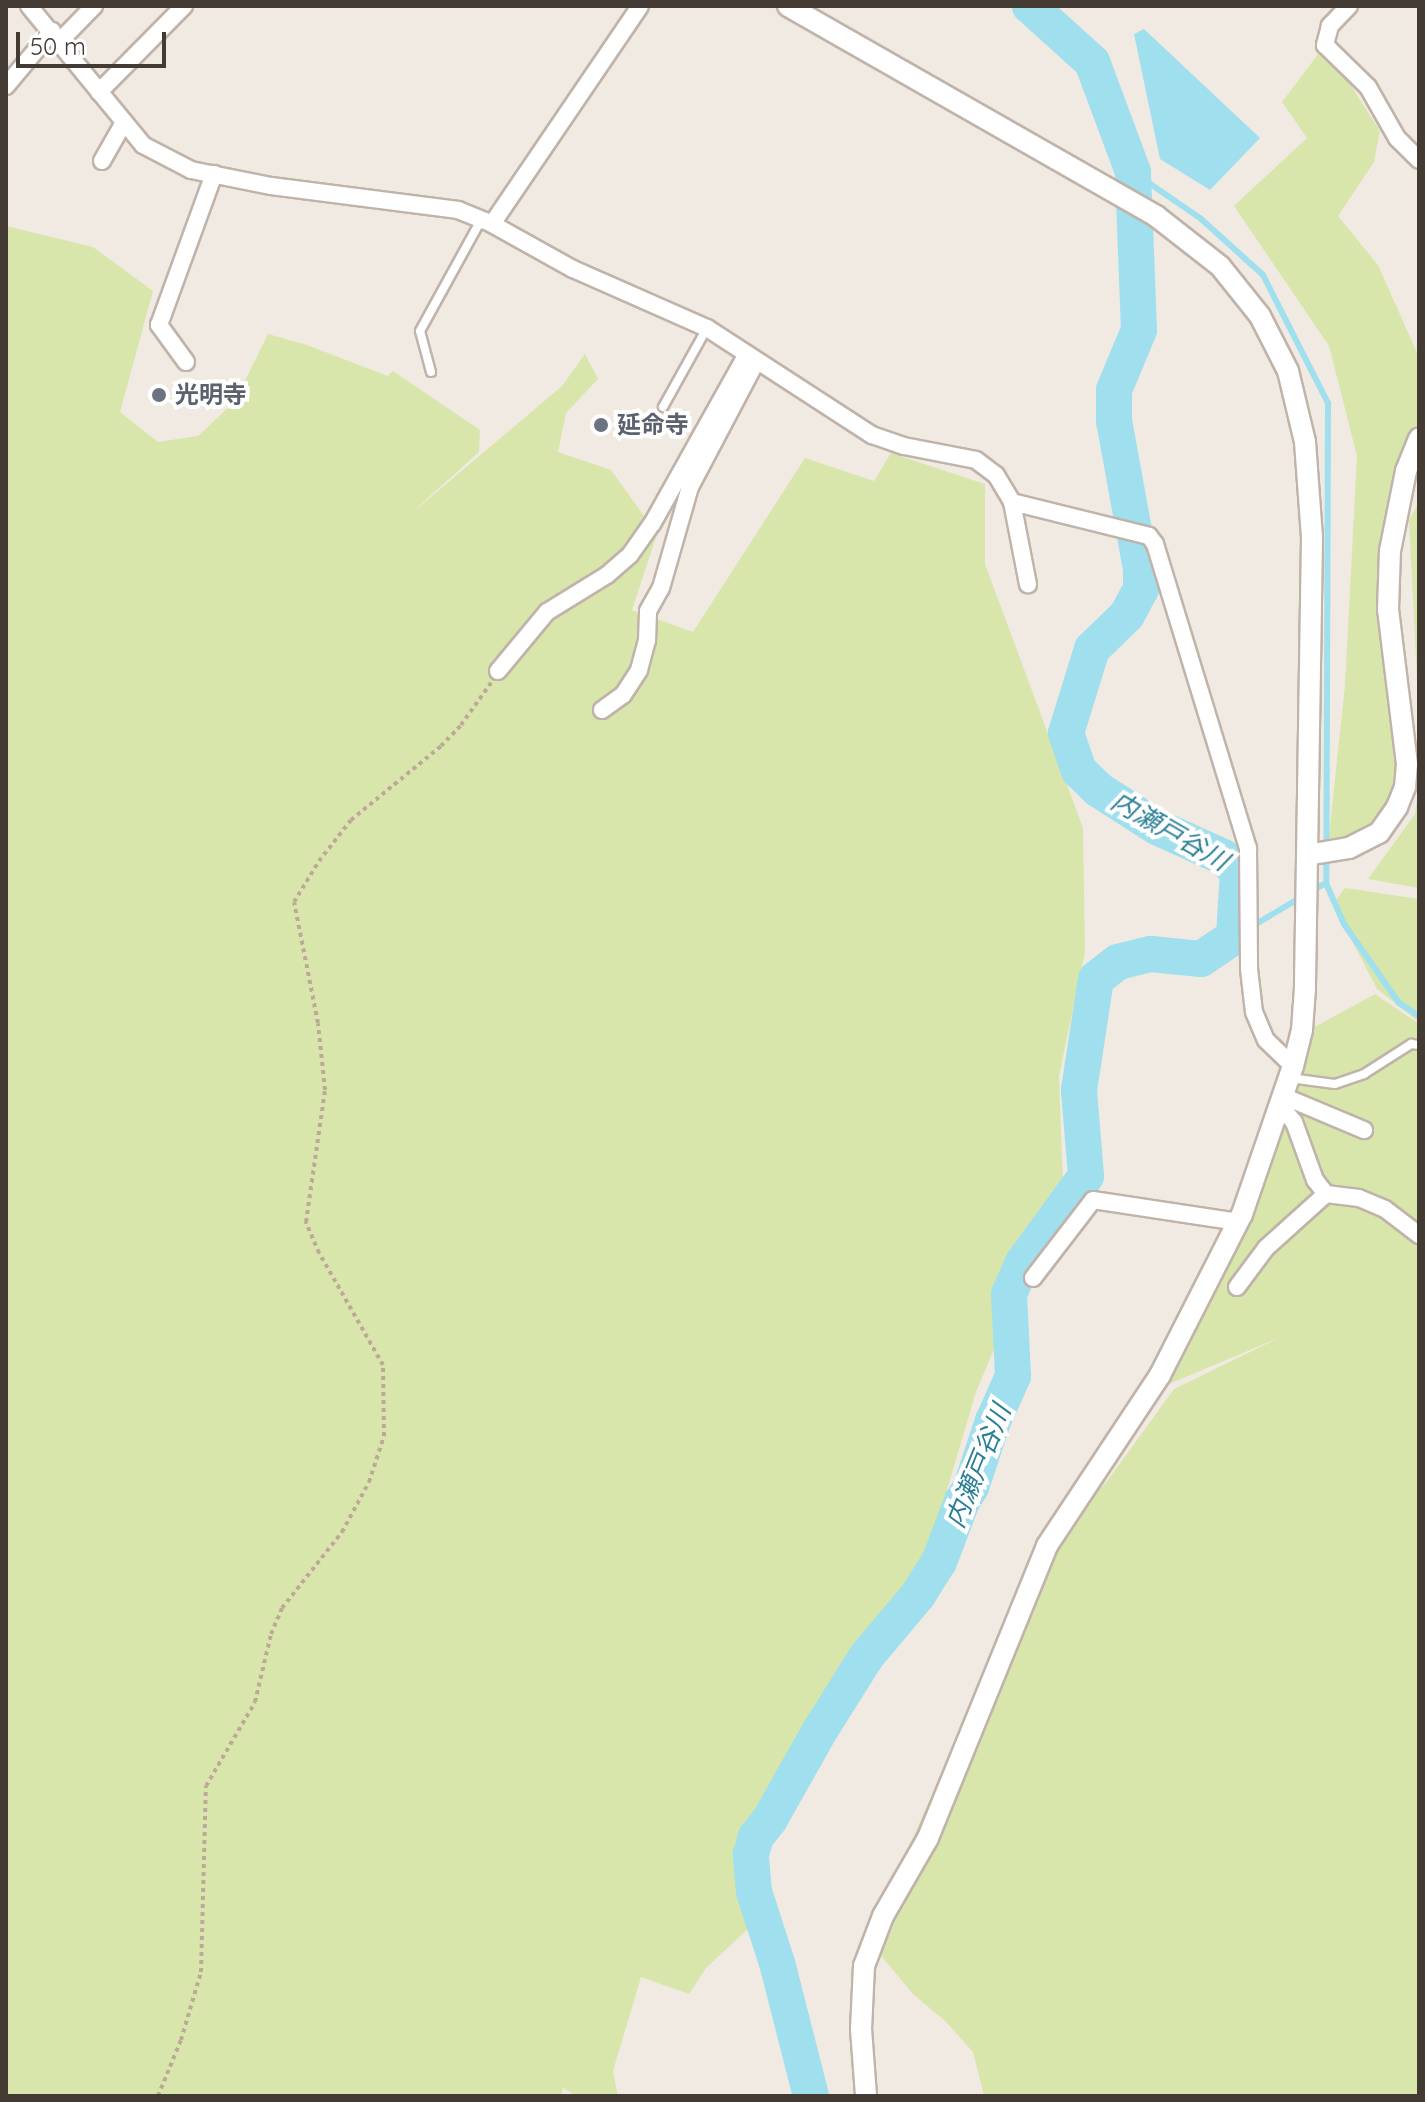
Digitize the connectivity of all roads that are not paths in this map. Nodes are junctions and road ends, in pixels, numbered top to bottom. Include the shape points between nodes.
1 (29, 6) edge
2 (94, 6) edge
3 (184, 6) edge
4 (640, 6) edge
5 (788, 6) edge
6 (1349, 6) edge
7 (56, 36) junction
8 (6, 86) edge
9 (99, 92) junction
10 (123, 124) junction
11 (1419, 160) edge
12 (102, 161) dead end
13 (214, 174) junction
14 (486, 222) junction
15 (707, 328) junction
16 (751, 359) junction
17 (186, 362) dead end
18 (431, 372) dead end
19 (663, 407) dead end
20 (1419, 439) edge
21 (1012, 502) junction
22 (1028, 584) dead end
23 (498, 671) road end
24 (602, 710) dead end
25 (1311, 854) junction
26 (1419, 1045) edge
27 (1286, 1086) junction
28 (1364, 1130) dead end
29 (1326, 1194) junction
30 (1238, 1222) junction
31 (1419, 1235) edge
32 (1033, 1278) dead end
33 (1237, 1287) dead end
34 (866, 2096) edge

1 - 7 street
2 - 7 street
3 - 9 street
4 - 14 street
5 - 25 street via 1195,242 1246,295 1276,343 1298,404 1312,538
6 - 11 street via 1330,26 1325,45 1368,87 1397,138
7 - 8 street
7 - 9 street
9 - 10 street
10 - 12 street
10 - 13 street via 143,145 191,170
13 - 14 street via 458,210
13 - 17 street via 159,325
14 - 15 street via 573,269
14 - 18 lane via 420,331
15 - 16 street
15 - 19 lane
16 - 21 street via 872,435 976,460 996,475
16 - 23 street via 630,555 547,612
16 - 24 street via 690,487 661,588 648,611 639,670 623,695
20 - 25 street via 1406,471 1390,551 1388,610 1407,764 1405,787 1379,833 1349,848
21 - 22 street
21 - 27 street via 1143,534 1155,544 1248,848 1254,1012
25 - 27 street via 1302,1030
26 - 27 lane via 1411,1044 1364,1074 1335,1084
27 - 28 street
27 - 29 street via 1315,1180
27 - 30 street
29 - 31 street via 1359,1198 1385,1209
29 - 33 street via 1266,1248
30 - 32 street via 1093,1200
30 - 34 street via 1160,1375 1047,1546 928,1838 883,1916 864,1966

